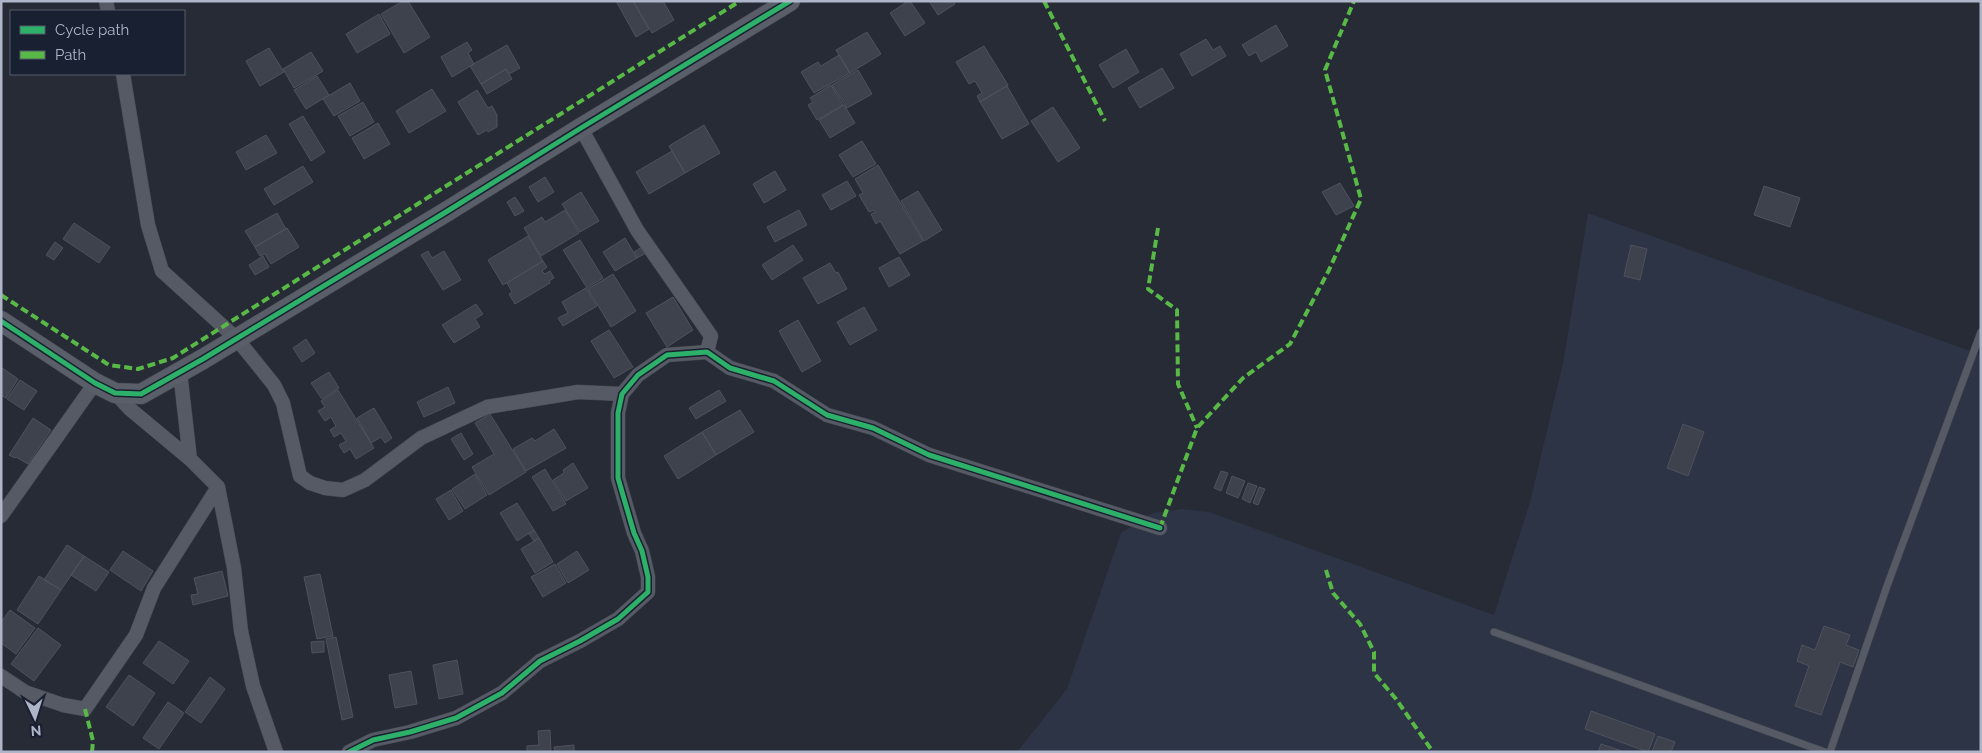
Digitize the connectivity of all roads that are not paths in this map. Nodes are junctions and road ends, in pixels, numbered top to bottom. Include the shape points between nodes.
1 (790, 1) edge
2 (123, 75) edge
3 (581, 128) junction
4 (1, 321) edge
5 (1981, 332) edge
6 (237, 339) junction
7 (707, 352) junction
8 (180, 372) junction
9 (95, 384) junction
10 (115, 393) junction
11 (622, 394) junction
12 (190, 459) junction
13 (218, 487) junction
14 (1, 516) edge
15 (1160, 528) dead end
16 (1494, 632) dead end
17 (1, 676) edge
18 (276, 752) edge
19 (349, 752) edge
20 (1825, 752) edge
21 (1830, 752) edge

1 - 3 street
2 - 6 street via 148,225 162,271
3 - 6 street
3 - 7 street via 637,230 710,336
4 - 9 street
5 - 21 lane via 1887,586
6 - 8 street
6 - 11 street via 274,385 284,403 300,476 325,488 343,490 366,480 421,438 487,407 578,392
7 - 11 street via 667,355 638,375
7 - 15 street via 730,368 774,381 827,415 873,428 929,455
8 - 10 street via 141,394
8 - 12 street
9 - 10 street
9 - 14 street
10 - 12 street
11 - 19 street via 618,413 618,478 642,552 648,592 618,619 540,661 502,693 456,718 373,740
12 - 13 street
13 - 17 street via 154,588 136,635 85,708 64,705 25,692
13 - 18 street via 234,568 245,650 253,686
16 - 20 lane

